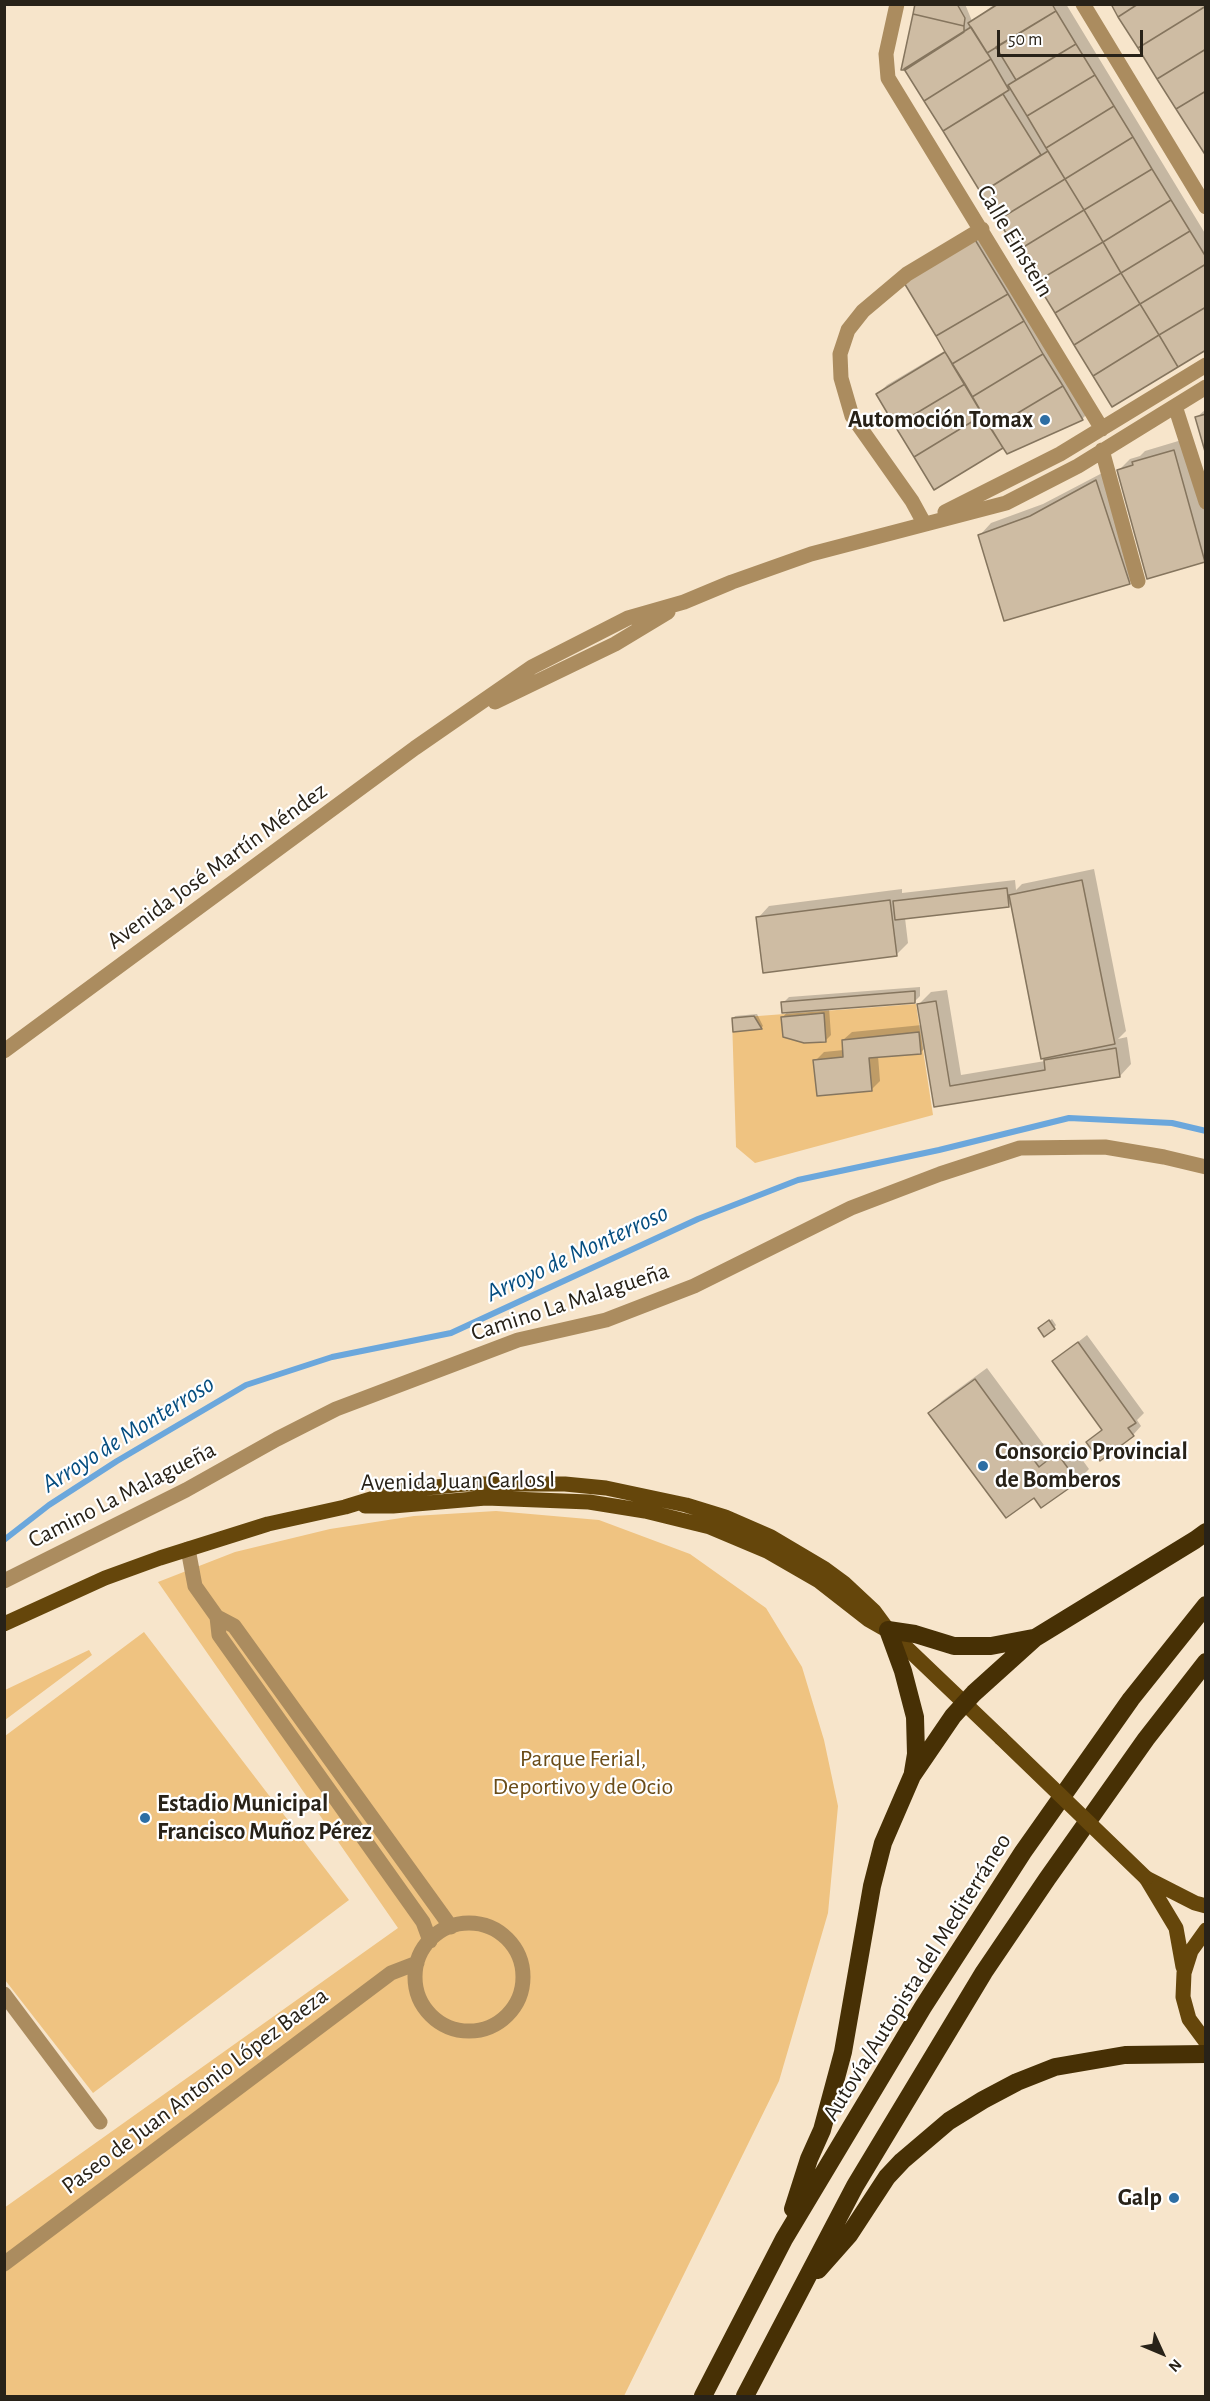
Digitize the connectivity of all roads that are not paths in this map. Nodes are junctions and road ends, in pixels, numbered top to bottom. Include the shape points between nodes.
1 (897, 4) edge
2 (1083, 4) edge
3 (1206, 207) edge
4 (982, 229) junction
5 (1206, 365) edge
6 (1206, 387) edge
7 (1175, 406) junction
8 (1102, 429) junction
9 (1102, 450) junction
10 (1032, 490) junction
11 (1206, 502) edge
12 (924, 523) junction
13 (1138, 581) dead end
14 (4, 1051) edge
15 (1206, 1167) edge
16 (1206, 1532) edge
17 (188, 1549) junction
18 (4, 1581) edge
19 (1206, 1605) edge
20 (217, 1617) junction
21 (4, 1623) edge
22 (888, 1630) junction
23 (1035, 1638) junction
24 (1206, 1662) edge
25 (965, 1703) junction
26 (912, 1776) junction
27 (1146, 1878) junction
28 (1206, 1906) edge
29 (452, 1927) junction
30 (1206, 1930) edge
31 (430, 1941) junction
32 (417, 1963) junction
33 (1184, 1973) junction
34 (4, 1994) edge
35 (1206, 2042) edge
36 (1206, 2054) edge
37 (100, 2122) dead end
38 (784, 2239) junction
39 (4, 2264) edge
40 (797, 2294) junction
41 (703, 2397) edge
42 (745, 2397) edge

1 - 4 street, Calle Einstein via 886,54 888,78
2 - 3 street
4 - 8 street, Calle Einstein
4 - 12 street via 907,274 863,311 848,330 840,354 841,378 852,416
5 - 8 street, Avenida José Martín Méndez
6 - 7 street, Avenida José Martín Méndez
7 - 9 street, Avenida José Martín Méndez
7 - 11 street
8 - 10 street, Avenida José Martín Méndez via 1099,441 1053,469
8 - 12 street, Avenida José Martín Méndez
9 - 10 street, Avenida José Martín Méndez
9 - 13 street
10 - 12 street, Avenida José Martín Méndez via 976,512
12 - 14 street, Avenida José Martín Méndez via 811,554 684,602 615,644 457,720
15 - 18 street, Camino La Malagueña via 1105,1147 1020,1148 940,1174 851,1208 694,1286 606,1320 519,1340 336,1409
16 - 23 highway
17 - 20 street via 195,1586
17 - 21 main road, Avenida Juan Carlos I via 105,1578
17 - 22 main road, Avenida Juan Carlos I via 345,1506 486,1498 589,1502 710,1527 767,1551 819,1581
19 - 38 highway, Autovía/Autopista del Mediterráneo via 1131,1700 1023,1852 923,2007
20 - 29 street via 234,1626
20 - 31 street via 219,1635 423,1922
22 - 23 highway via 954,1646 991,1646
22 - 25 main road, Avenida Juan Carlos I
22 - 26 highway via 915,1717
23 - 25 highway
24 - 40 highway via 1093,1814 984,1972 855,2186
25 - 26 highway
25 - 27 main road, Avenida Juan Carlos I, bridge
26 - 38 highway via 883,1843 843,2052 822,2130
27 - 28 main road
27 - 33 main road via 1176,1928
29 - 31 street
29 - 32 street via 486,1926 514,1947 523,1981 510,2013 491,2027 479,2030 444,2025 420,1999
30 - 33 main road via 1191,1951
31 - 32 street
32 - 39 street, Paseo de Juan Antonio López Baeza via 391,1973
33 - 35 main road via 1183,1996 1189,2019
34 - 37 street
36 - 40 highway via 1125,2055 1067,2065 1017,2082 983,2100 949,2121 902,2161 849,2235
38 - 41 highway, Autovía/Autopista del Mediterráneo
40 - 42 highway

